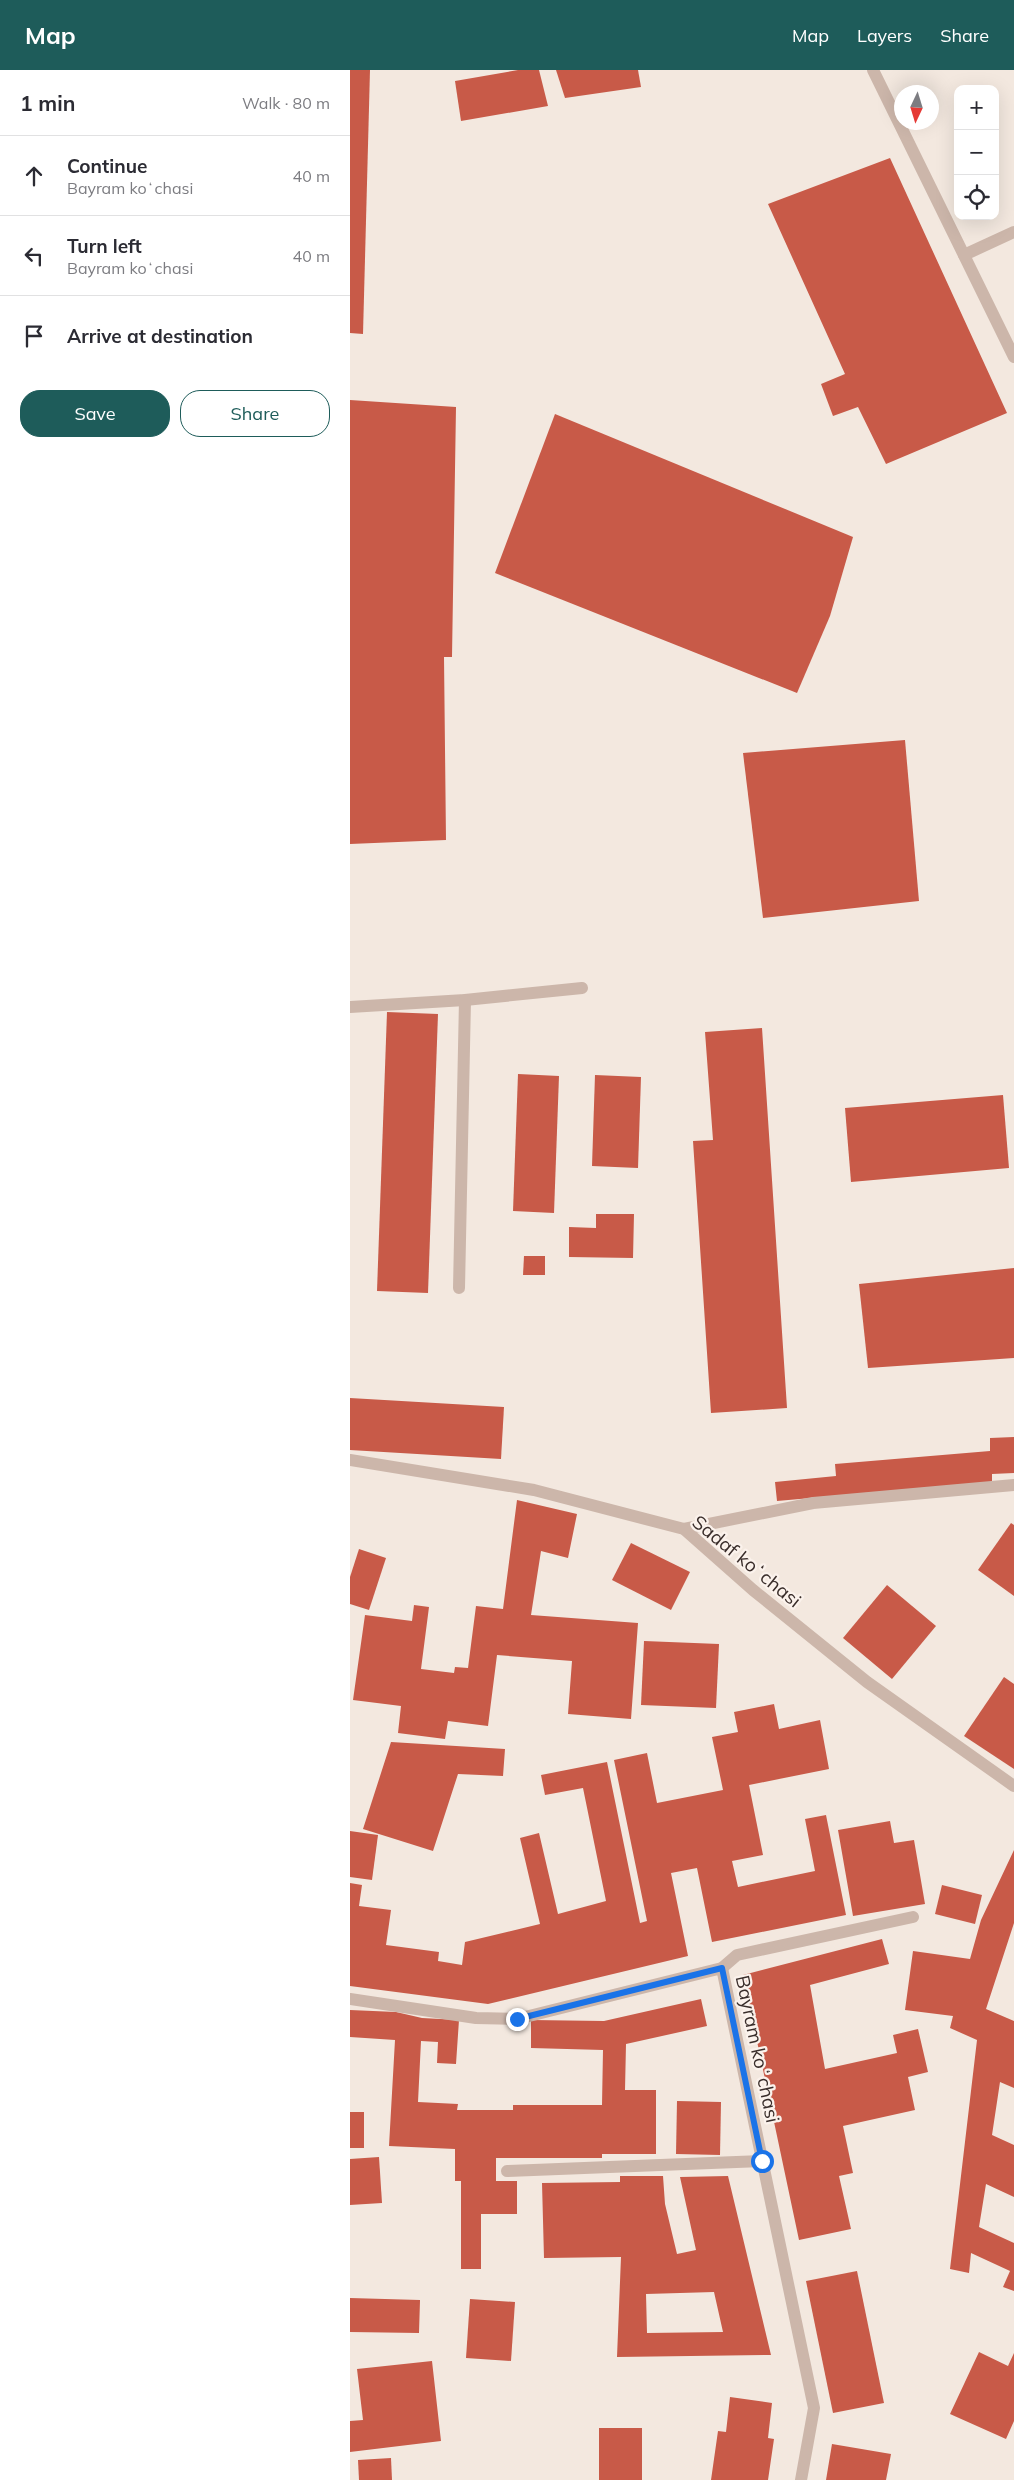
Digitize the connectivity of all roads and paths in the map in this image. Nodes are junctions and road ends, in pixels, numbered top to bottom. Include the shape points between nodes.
1 (873, 70) edge
2 (1014, 232) edge
3 (964, 255) junction
4 (1014, 357) edge
5 (582, 988) dead end
6 (465, 1000) junction
7 (350, 1007) edge
8 (459, 1288) dead end
9 (350, 1460) edge
10 (1014, 1486) edge
11 (684, 1529) junction
12 (1014, 1786) edge
13 (913, 1917) dead end
14 (722, 1968) junction
15 (350, 1999) edge
16 (762, 2161) junction
17 (507, 2171) dead end
18 (801, 2480) edge

1 - 3 street
2 - 3 street
3 - 4 street
5 - 6 street
6 - 7 street
6 - 8 street
9 - 11 street, Sadaf koʻchasi via 534,1490
10 - 11 street via 813,1503
11 - 12 street, Sadaf koʻchasi via 866,1682
13 - 14 street via 737,1955
14 - 15 street, Bayram koʻchasi via 517,2019 476,2018
14 - 16 street, Bayram koʻchasi
16 - 17 street
16 - 18 street, Bayram koʻchasi via 814,2408

